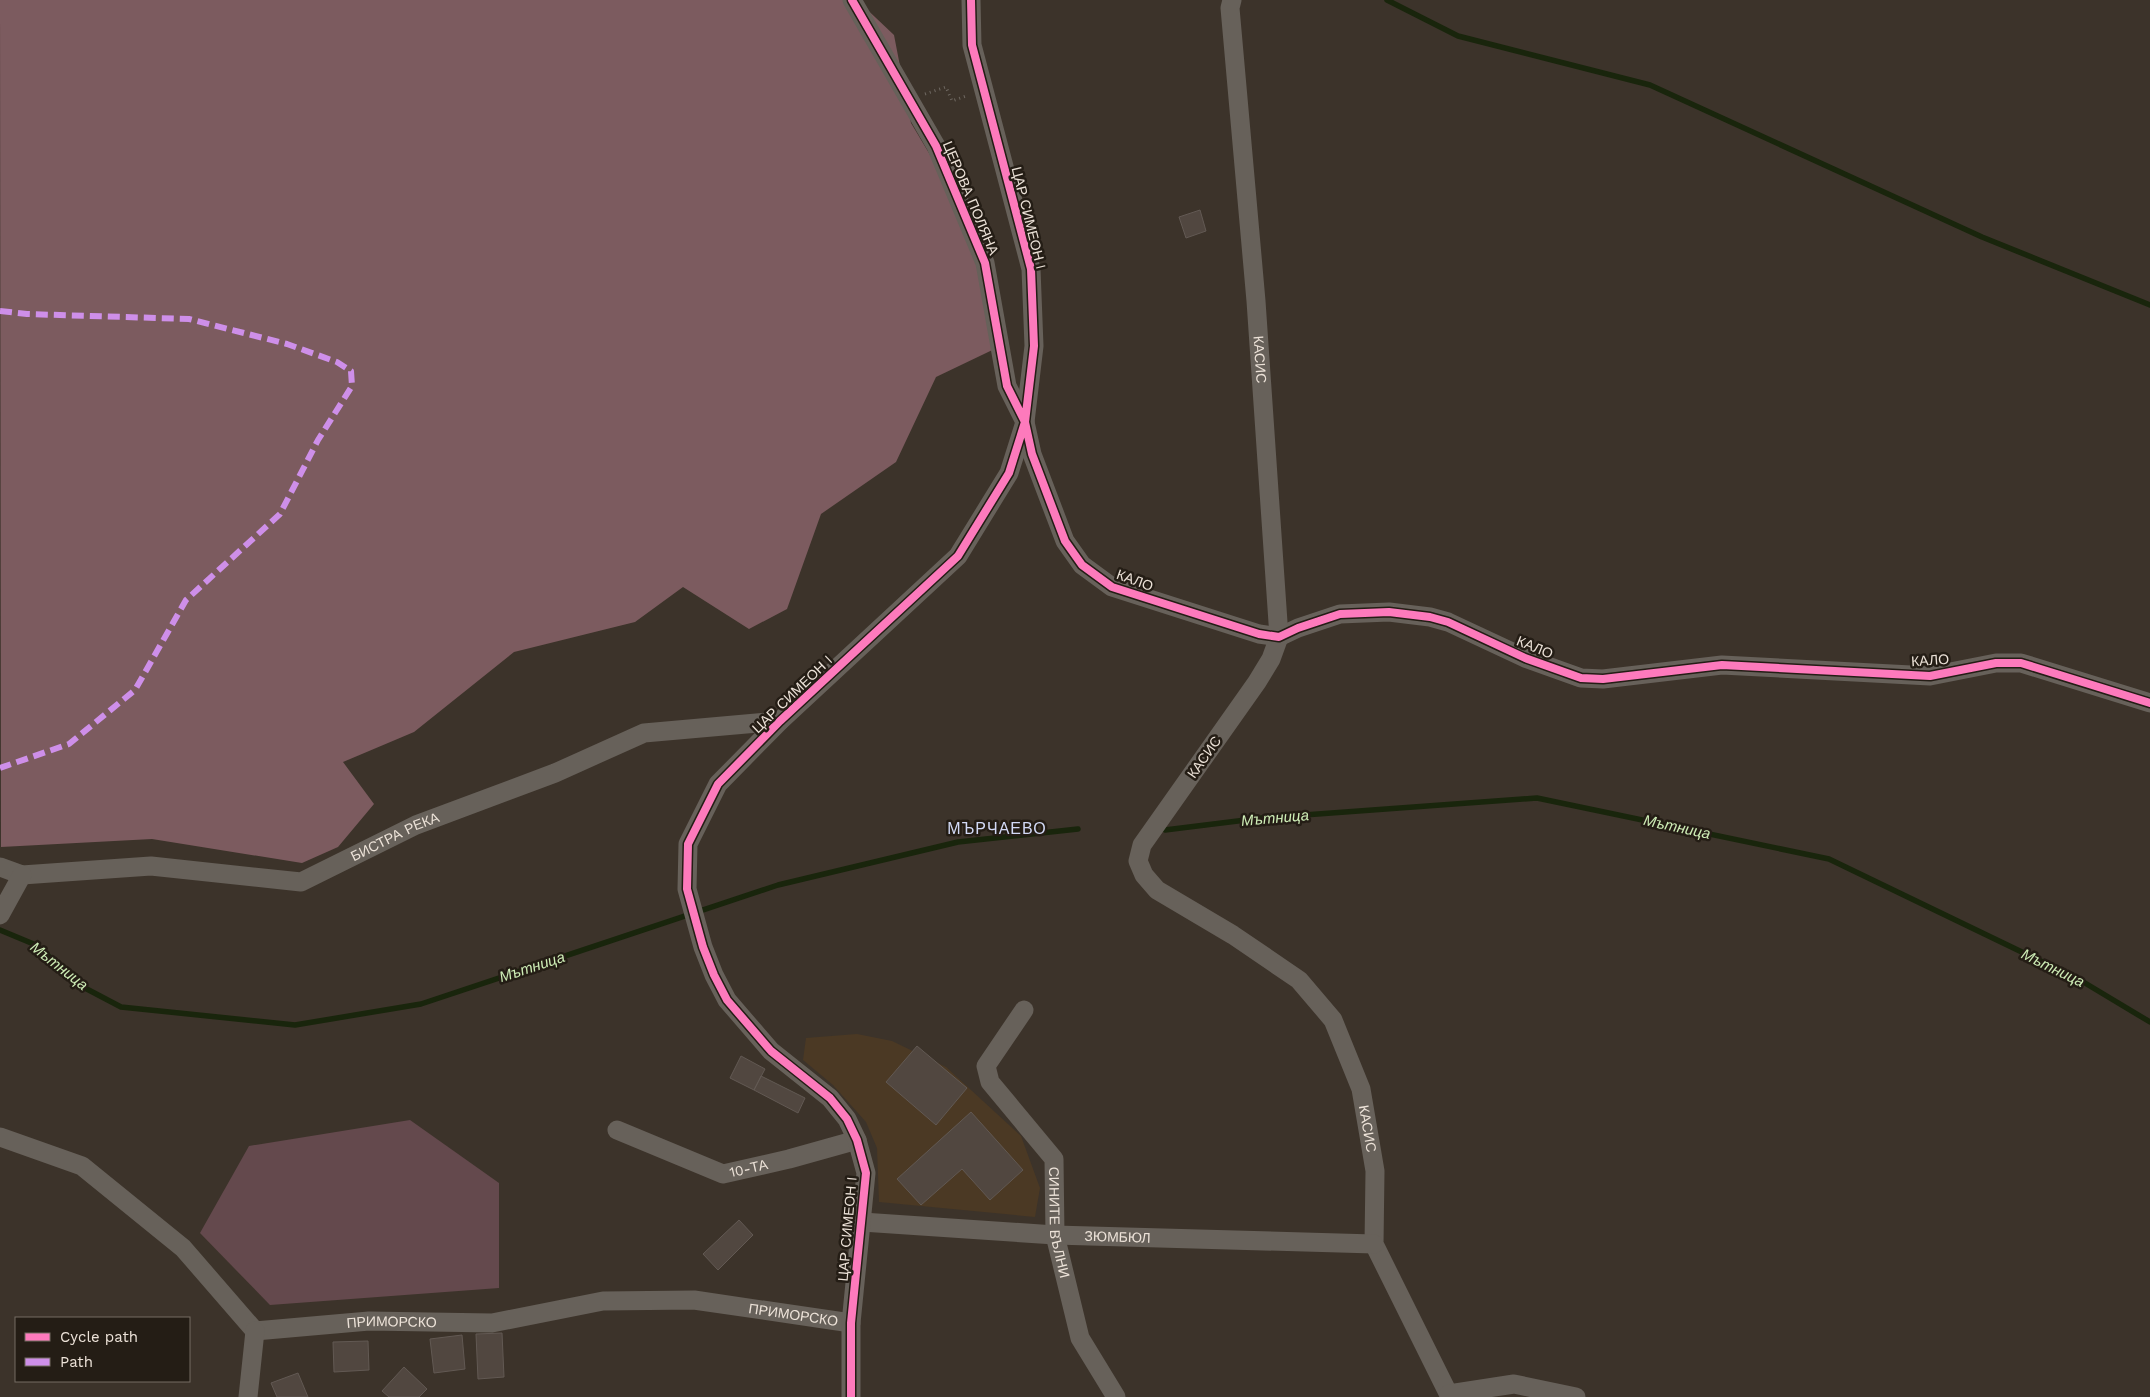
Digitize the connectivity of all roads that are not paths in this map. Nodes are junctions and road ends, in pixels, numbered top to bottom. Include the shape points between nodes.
1 (852, 0) edge
2 (971, 0) edge
3 (1232, 0) edge
4 (1025, 422) junction
5 (1279, 637) junction
6 (2150, 703) edge
7 (780, 722) junction
8 (0, 867) edge
9 (22, 875) junction
10 (0, 915) edge
11 (1024, 1010) dead end
12 (617, 1130) dead end
13 (0, 1137) edge
14 (857, 1140) junction
15 (862, 1222) junction
16 (1055, 1235) junction
17 (1374, 1244) junction
18 (851, 1323) junction
19 (255, 1331) junction
20 (1450, 1395) edge
21 (248, 1397) edge
22 (851, 1397) edge
23 (1116, 1397) edge
24 (1576, 1397) edge

1 - 4 street, ЦЕРОВА ПОЛЯНА via 936,146 985,263 1006,386
2 - 4 street, ЦАР СИМЕОН I via 972,45 1030,269 1034,346
3 - 5 street, КАСИС
4 - 5 street, КАЛО via 1032,454 1065,541 1082,565 1112,587 1259,634
4 - 7 street, ЦАР СИМЕОН I via 1010,473 958,556
5 - 6 street, КАЛО via 1340,614 1389,612 1448,622 1525,658 1581,678 1603,679 1722,665 1930,676 1996,663 2021,663
5 - 17 street, КАСИС via 1257,682 1142,845 1138,861 1144,875 1157,890 1233,935 1299,980 1333,1020 1361,1089 1375,1172
7 - 9 street, БИСТРА РЕКА via 644,733 555,773 416,824 301,882 151,866
7 - 14 street, ЦАР СИМЕОН I via 718,784 688,844 687,889 714,974 728,1000 771,1051 830,1098 847,1119
8 - 9 street, БИСТРА РЕКА
9 - 10 street
11 - 16 street, СИНИТЕ ВЪЛНИ via 986,1066 990,1082 1054,1159
12 - 14 street, 10-ТА via 723,1174
13 - 19 street via 82,1166 183,1248
14 - 15 street, ЦАР СИМЕОН I via 866,1173
15 - 16 street, ЗЮМБЮЛ
15 - 18 street, ЦАР СИМЕОН I
16 - 17 street, ЗЮМБЮЛ
16 - 23 street, СИНИТЕ ВЪЛНИ via 1080,1338
17 - 20 street, КАСИС
18 - 19 street, ПРИМОРСКО via 685,1300 603,1301 492,1322 369,1320
18 - 22 street, ЦАР СИМЕОН I
19 - 21 street
20 - 24 street via 1514,1384

